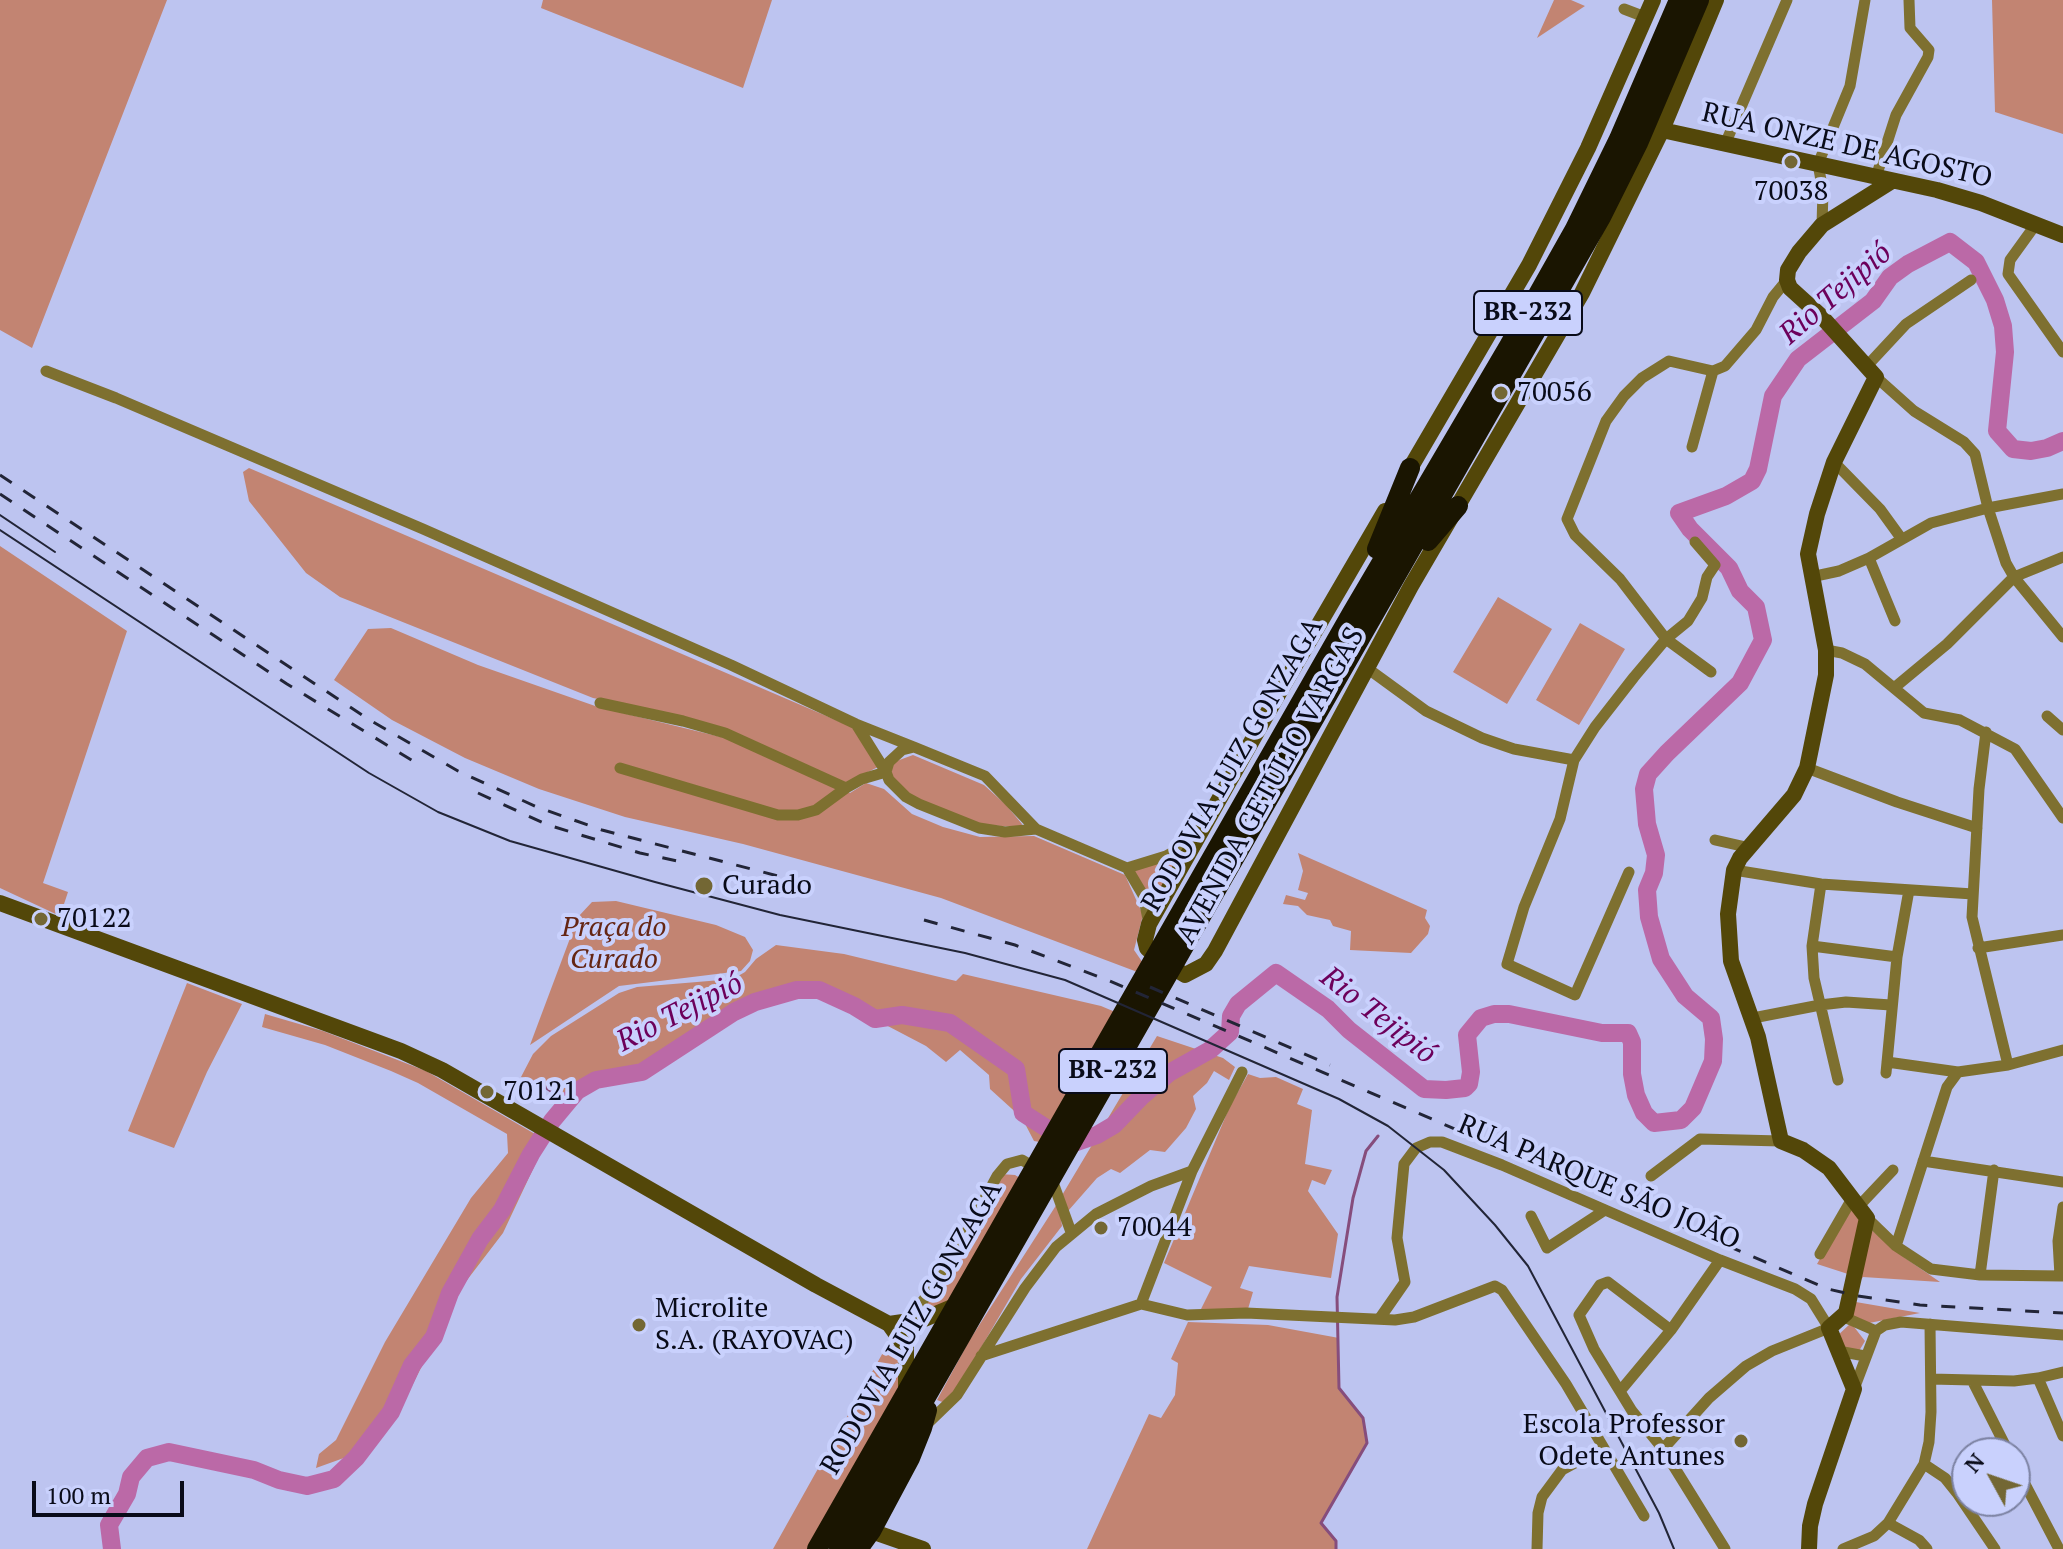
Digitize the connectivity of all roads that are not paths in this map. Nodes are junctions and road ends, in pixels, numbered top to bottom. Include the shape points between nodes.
1 (1653, 0) edge
2 (1679, 0) edge
3 (1699, 0) edge
4 (1716, 0) edge
5 (1787, 0) edge
6 (1865, 0) edge
7 (1909, 0) edge
8 (1624, 9) dead end
9 (1645, 17) junction
10 (1662, 130) junction
11 (1726, 142) junction
12 (1818, 164) junction
13 (1884, 179) junction
14 (2036, 224) junction
15 (1822, 225) junction
16 (2063, 235) edge
17 (1787, 280) junction
18 (1971, 280) dead end
19 (2063, 352) edge
20 (46, 371) dead end
21 (1713, 371) junction
22 (1871, 372) junction
23 (1692, 447) dead end
24 (1834, 462) junction
25 (1410, 468) junction
26 (2063, 494) edge
27 (1458, 506) junction
28 (1988, 508) junction
29 (1901, 538) junction
30 (1695, 542) dead end
31 (2063, 557) edge
32 (1869, 558) junction
33 (1399, 574) junction
34 (1811, 577) junction
35 (2014, 577) junction
36 (1352, 613) junction
37 (1895, 621) dead end
38 (2063, 637) edge
39 (1666, 639) junction
40 (1826, 650) junction
41 (1367, 668) junction
42 (1711, 672) dead end
43 (1894, 688) junction
44 (600, 703) dead end
45 (2047, 716) dead end
46 (856, 724) junction
47 (2063, 730) edge
48 (1986, 732) junction
49 (914, 747) junction
50 (1574, 760) junction
51 (620, 768) dead end
52 (1807, 768) junction
53 (886, 772) junction
54 (846, 788) junction
55 (2063, 818) edge
56 (1977, 828) junction
57 (1036, 829) junction
58 (1197, 839) junction
59 (1715, 840) dead end
60 (1746, 847) junction
61 (1127, 868) junction
62 (1734, 870) junction
63 (1629, 872) dead end
64 (1821, 884) junction
65 (1909, 890) junction
66 (1973, 894) junction
67 (0, 903) edge
68 (1149, 924) junction
69 (1184, 928) junction
70 (2063, 935) edge
71 (1812, 946) junction
72 (1978, 948) junction
73 (1897, 957) junction
74 (1820, 1005) junction
75 (1891, 1005) junction
76 (1753, 1018) junction
77 (2063, 1050) edge
78 (2008, 1065) junction
79 (1242, 1072) dead end
80 (1958, 1072) junction
81 (1838, 1080) dead end
82 (1781, 1141) junction
83 (1923, 1161) junction
84 (1893, 1170) dead end
85 (1994, 1170) junction
86 (1192, 1171) junction
87 (1651, 1176) dead end
88 (2063, 1182) edge
89 (1025, 1206) junction
90 (1860, 1207) junction
91 (2063, 1207) edge
92 (1605, 1210) junction
93 (1531, 1216) dead end
94 (1071, 1232) junction
95 (1896, 1246) junction
96 (1820, 1254) dead end
97 (2061, 1258) edge
98 (1720, 1260) junction
99 (1980, 1275) junction
100 (2061, 1276) edge
101 (1141, 1304) junction
102 (955, 1306) junction
103 (1844, 1317) junction
104 (1380, 1318) junction
105 (897, 1324) junction
106 (1930, 1324) junction
107 (1829, 1328) junction
108 (1671, 1330) junction
109 (1876, 1331) junction
110 (2063, 1335) edge
111 (1838, 1351) junction
112 (981, 1356) junction
113 (1865, 1356) junction
114 (2063, 1372) edge
115 (2038, 1378) junction
116 (1931, 1379) junction
117 (1973, 1382) junction
118 (932, 1384) junction
119 (1854, 1389) junction
120 (1621, 1390) junction
121 (906, 1393) junction
122 (922, 1428) junction
123 (2063, 1436) edge
124 (2001, 1437) edge
125 (1663, 1449) junction
126 (1586, 1457) dead end
127 (1924, 1464) junction
128 (2031, 1496) edge
129 (1644, 1516) dead end
130 (1888, 1523) junction
131 (871, 1531) junction
132 (817, 1549) edge
133 (839, 1549) edge
134 (858, 1549) edge
135 (923, 1549) edge
136 (1537, 1549) edge
137 (1725, 1549) edge
138 (1809, 1549) edge
139 (1843, 1549) edge
140 (1927, 1549) edge
141 (1995, 1549) edge
142 (2059, 1549) edge

1 - 9 street, AVENIDA GETÚLIO VARGAS
2 - 36 highway, RODOVIA LUIZ GONZAGA / BR-232 via 1575,229
3 - 33 highway, RODOVIA LUIZ GONZAGA / BR-232 via 1601,217
4 - 10 street, AVENIDA GETÚLIO VARGAS
5 - 11 street
6 - 12 street via 1850,86
7 - 13 street via 1910,28 1929,50 1896,115
8 - 9 street
9 - 25 street, AVENIDA GETÚLIO VARGAS via 1529,265
10 - 11 street, RUA ONZE DE AGOSTO
10 - 27 street, AVENIDA GETÚLIO VARGAS via 1582,293
11 - 12 street, RUA ONZE DE AGOSTO
12 - 13 street, RUA ONZE DE AGOSTO
12 - 15 street
13 - 14 street, RUA ONZE DE AGOSTO via 1971,200
13 - 15 street
14 - 16 street, RUA ONZE DE AGOSTO
14 - 19 street via 2010,260 2008,274
15 - 17 street via 1799,252
17 - 21 street via 1731,361
17 - 22 street
18 - 22 street via 1906,324
20 - 46 street via 423,529
21 - 23 street
21 - 39 street via 1669,361 1624,396 1606,421 1567,519 1575,535 1620,579
22 - 24 street
22 - 28 street via 1914,411 1971,448
24 - 29 street
24 - 34 street via 1808,554
25 - 36 highway
25 - 58 street, AVENIDA GETÚLIO VARGAS
26 - 28 street
27 - 33 highway
27 - 41 street, AVENIDA GETÚLIO VARGAS
28 - 29 street via 1931,523
28 - 35 street
29 - 32 street
30 - 39 street via 1715,565 1697,608
31 - 35 street
32 - 34 street
32 - 37 street
33 - 69 highway, RODOVIA LUIZ GONZAGA / BR-232
34 - 40 street
35 - 38 street
35 - 43 street
36 - 69 highway, RODOVIA LUIZ GONZAGA / BR-232
39 - 42 street
39 - 50 street
40 - 43 street via 1865,664
40 - 52 street
41 - 50 street via 1426,711 1482,738
41 - 68 street, AVENIDA GETÚLIO VARGAS via 1206,964 1185,975 1160,960 1147,948
43 - 48 street via 1924,713
44 - 54 street via 725,733
45 - 47 street
46 - 49 street
46 - 53 street
48 - 55 street via 2021,755
48 - 56 street
49 - 53 street via 894,756
49 - 57 street via 989,779
50 - 63 street via 1560,819 1507,964 1575,995
51 - 54 street via 778,815 816,810
52 - 56 street
52 - 60 street via 1794,795
53 - 54 street
53 - 57 street via 906,797 949,817 1005,832
56 - 66 street
57 - 61 street
58 - 61 street
58 - 68 street, AVENIDA GETÚLIO VARGAS
59 - 60 street
60 - 62 street
61 - 68 street via 1143,895
62 - 64 street
62 - 76 street via 1729,947
64 - 65 street
64 - 71 street
65 - 66 street
65 - 73 street
66 - 72 street
67 - 105 street via 414,1056 816,1285
69 - 89 highway, RODOVIA LUIZ GONZAGA / BR-232
70 - 72 street
71 - 73 street
71 - 74 street
72 - 78 street
73 - 75 street
74 - 75 street
74 - 76 street
74 - 81 street
75 - 80 street via 1886,1067
76 - 82 street
77 - 78 street
78 - 80 street
79 - 86 street
80 - 83 street via 1947,1087
82 - 87 street via 1705,1137
82 - 90 street via 1816,1157
83 - 85 street
83 - 95 street
84 - 90 street
85 - 88 street
85 - 99 street
86 - 94 street via 1125,1198
86 - 101 street
89 - 102 highway, RODOVIA LUIZ GONZAGA / BR-232
89 - 118 highway, RODOVIA LUIZ GONZAGA / BR-232
90 - 95 street
90 - 96 street
90 - 103 street
91 - 97 street
92 - 93 street via 1547,1248
92 - 98 street, RUA PARQUE SÃO JOÃO
92 - 104 street, RUA PARQUE SÃO JOÃO via 1442,1142 1416,1148 1404,1164 1398,1221 1405,1282
94 - 105 street via 1051,1177 1022,1160 1007,1164 945,1272
94 - 112 street via 1034,1276
95 - 99 street via 1931,1269
97 - 100 street
98 - 107 street, RUA PARQUE SÃO JOÃO via 1804,1293
98 - 108 street
99 - 100 street
101 - 104 street via 1187,1315
101 - 112 street
102 - 105 street
102 - 121 highway, RODOVIA LUIZ GONZAGA / BR-232
103 - 107 street
103 - 109 street
104 - 129 street via 1414,1317 1490,1287 1502,1290 1566,1384
105 - 121 street via 906,1348
106 - 109 street via 1901,1322
106 - 110 street
106 - 116 street
107 - 111 street
107 - 125 street via 1746,1366
108 - 120 street
108 - 120 street via 1613,1284 1600,1285 1580,1320
109 - 113 street
111 - 113 street
111 - 119 street
112 - 122 street via 957,1395
113 - 119 street
114 - 115 street
115 - 117 street
115 - 123 street
116 - 117 street
116 - 127 street
117 - 124 street
118 - 122 highway
118 - 133 highway, RODOVIA LUIZ GONZAGA / BR-232
119 - 138 street via 1815,1504
120 - 125 street
121 - 132 highway, RODOVIA LUIZ GONZAGA / BR-232
122 - 131 highway
125 - 137 street
126 - 136 street via 1562,1470 1542,1497
127 - 130 street
127 - 141 street via 1945,1478
128 - 142 street
130 - 139 street via 1874,1536
130 - 140 street
131 - 134 highway
131 - 135 street

